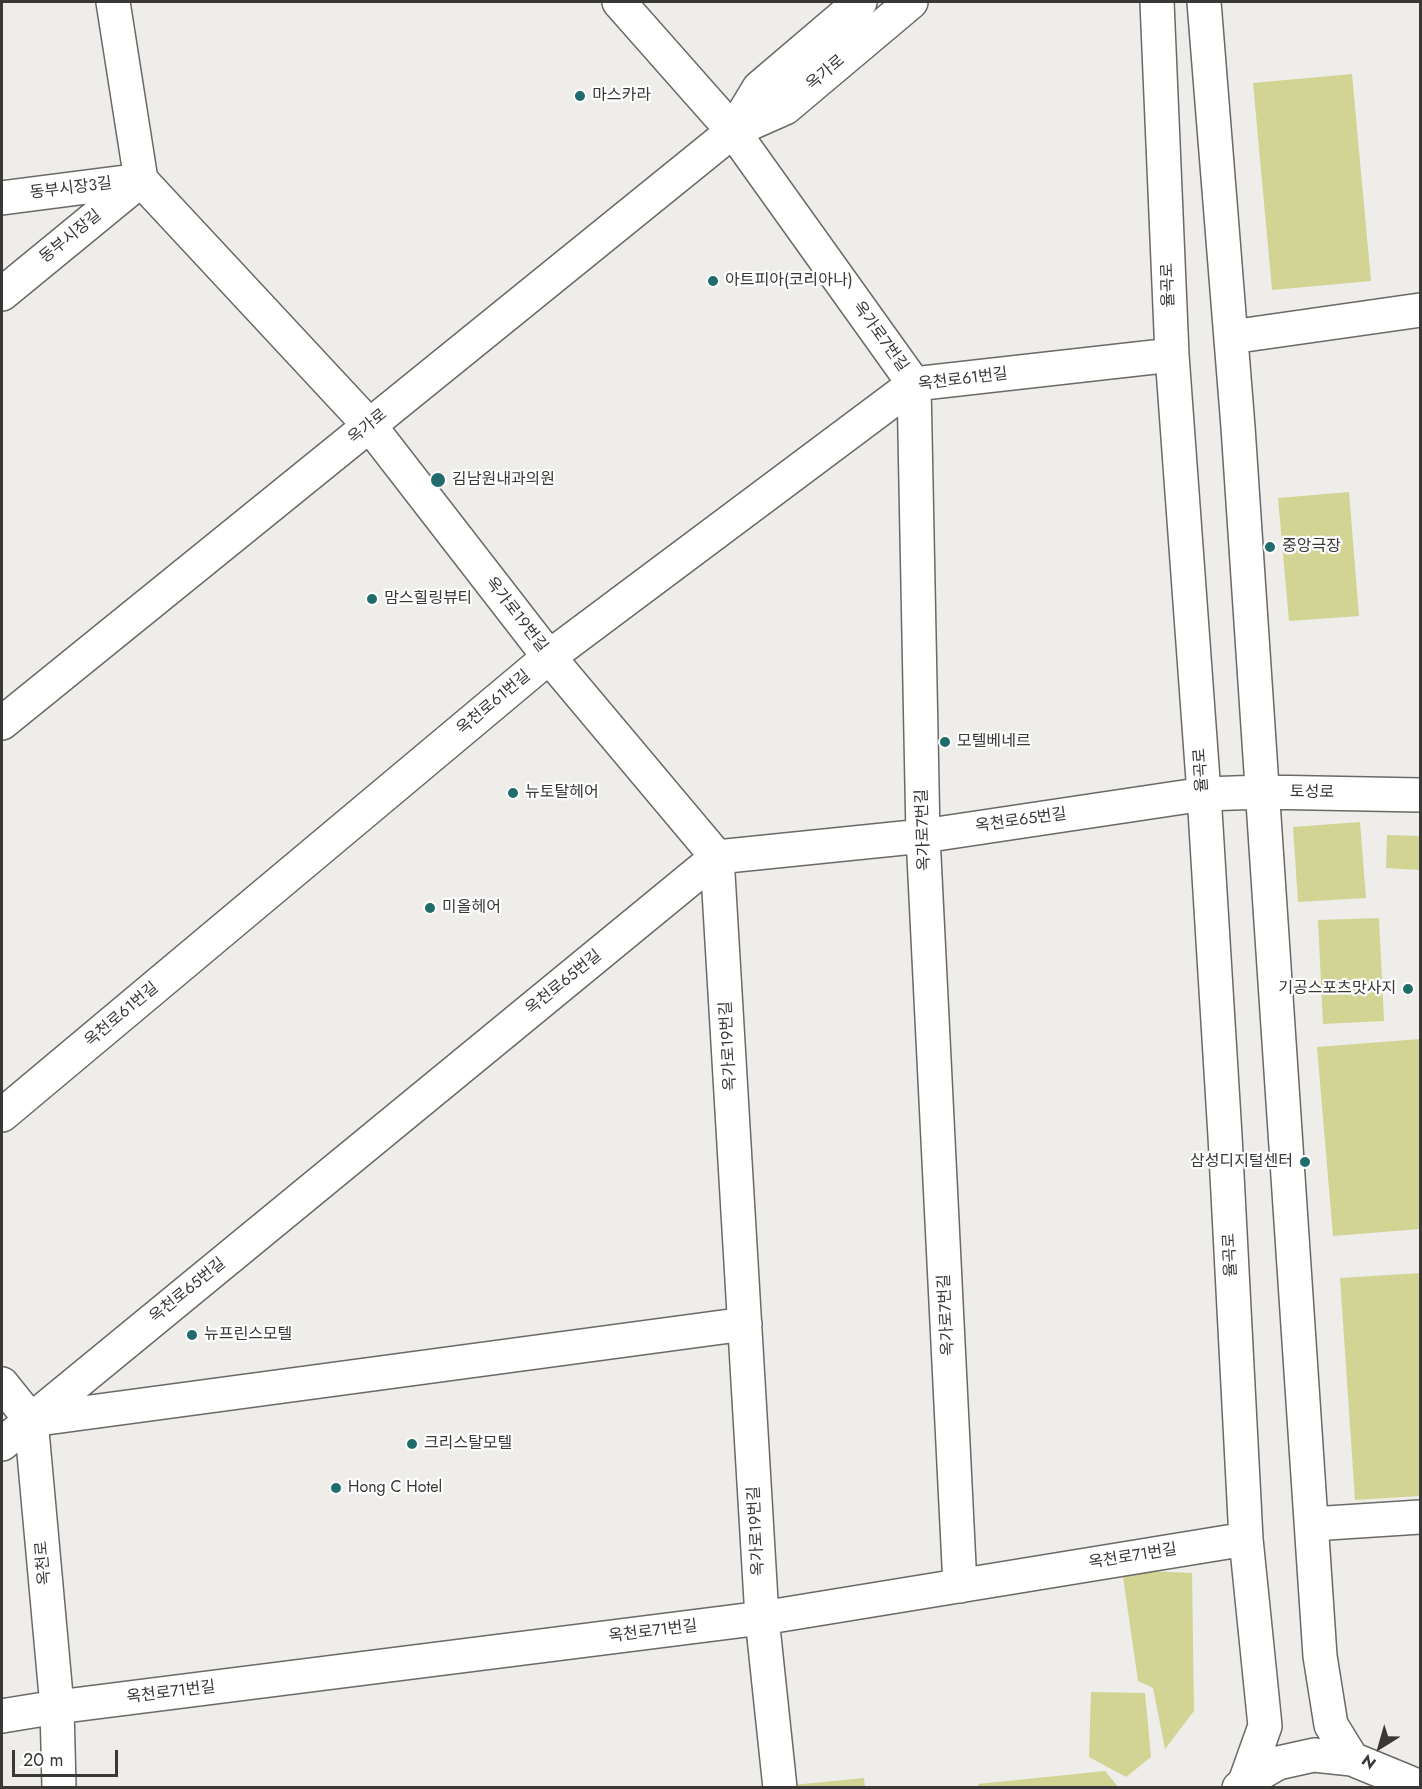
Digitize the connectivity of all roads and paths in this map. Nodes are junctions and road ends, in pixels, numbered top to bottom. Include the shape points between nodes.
1 (113, 2) edge
2 (619, 2) edge
3 (860, 2) edge
4 (911, 2) edge
5 (1157, 2) edge
6 (1204, 2) edge
7 (733, 131) junction
8 (141, 180) junction
9 (2, 198) edge
10 (2, 294) edge
11 (1420, 310) edge
12 (1231, 337) junction
13 (1172, 355) junction
14 (914, 384) junction
15 (370, 426) junction
16 (549, 657) junction
17 (2, 723) edge
18 (1263, 792) junction
19 (1204, 794) junction
20 (1420, 795) edge
21 (923, 836) junction
22 (717, 857) junction
23 (2, 1115) edge
24 (745, 1324) junction
25 (2, 1384) edge
26 (31, 1419) junction
27 (2, 1444) edge
28 (1420, 1517) edge
29 (1312, 1524) junction
30 (1246, 1539) junction
31 (960, 1586) junction
32 (762, 1618) junction
33 (57, 1707) junction
34 (2, 1716) edge
35 (1352, 1759) junction
36 (1396, 1781) edge
37 (1242, 1785) edge
38 (1420, 1787) edge
39 (59, 1788) edge
40 (780, 1788) edge

1 - 8 street
2 - 7 street, 옥가로7번길
3 - 7 street, 옥가로 via 759,88
4 - 7 street, 옥가로 via 785,108
5 - 13 street, 율곡로
6 - 12 street
7 - 14 street, 옥가로7번길
7 - 15 street, 옥가로
8 - 9 street, 동부시장3길
8 - 10 street, 동부시장길
8 - 15 street, 옥가로19번길
11 - 12 street
12 - 18 street
13 - 14 street, 옥천로61번길
13 - 19 street, 율곡로
14 - 16 street, 옥천로61번길
14 - 21 street, 옥가로7번길
15 - 16 street, 옥가로19번길
15 - 17 street, 옥가로
16 - 22 street, 옥가로19번길
16 - 23 street, 옥천로61번길
18 - 19 street, 토성로
18 - 20 street, 토성로
18 - 29 street
19 - 21 street, 옥천로65번길
19 - 30 street, 율곡로
21 - 22 street, 옥천로65번길
21 - 31 street, 옥가로7번길
22 - 24 street, 옥가로19번길
22 - 26 street, 옥천로65번길
24 - 26 street
24 - 32 street, 옥가로19번길
25 - 26 street
26 - 27 street
26 - 33 street, 옥천로
28 - 29 street
29 - 35 street via 1320,1656 1331,1725
30 - 31 street, 옥천로71번길
30 - 37 street, 율곡로 via 1264,1726
31 - 32 street, 옥천로71번길
32 - 33 street, 옥천로71번길
32 - 40 street, 옥가로19번길
33 - 34 street
33 - 39 street, 옥천로
35 - 36 street
35 - 37 street via 1314,1755 1278,1763
36 - 38 street

